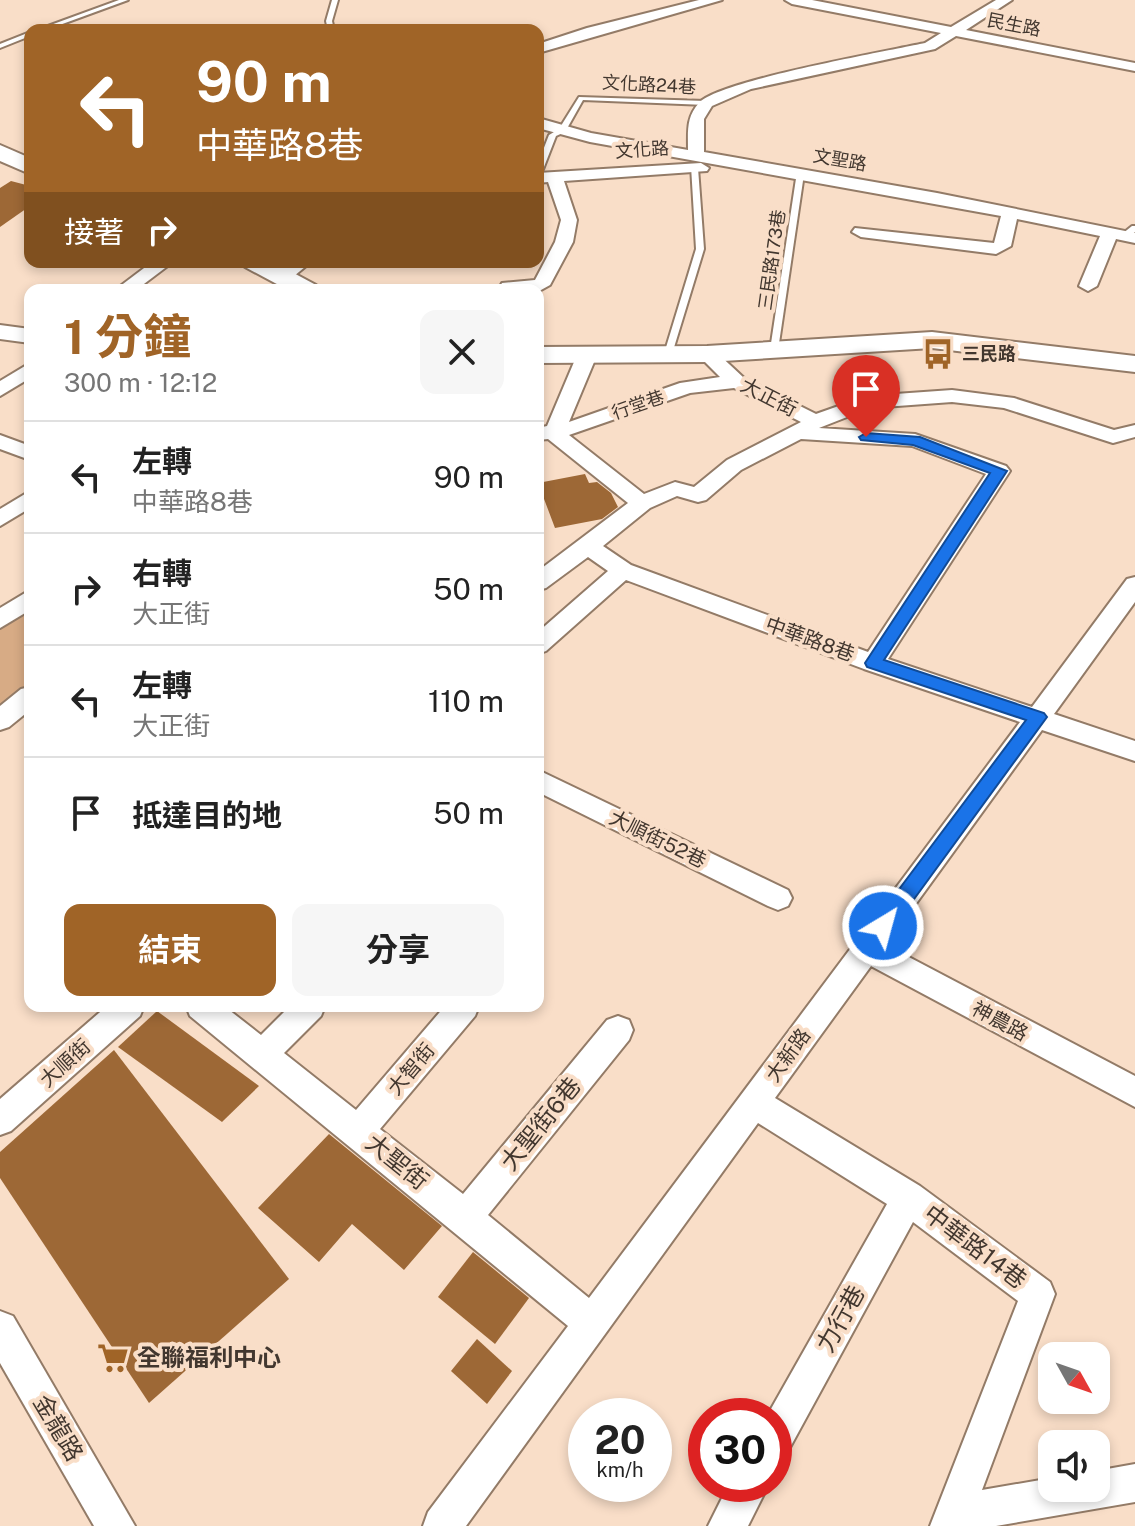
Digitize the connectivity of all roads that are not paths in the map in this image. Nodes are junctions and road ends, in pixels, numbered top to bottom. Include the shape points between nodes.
1 (125, 0) edge
2 (335, 0) edge
3 (715, 0) edge
4 (792, 0) edge
5 (1005, 0) edge
6 (57, 24) edge
7 (330, 24) edge
8 (955, 31) junction
9 (24, 36) edge
10 (0, 46) edge
11 (544, 47) edge
12 (1135, 67) edge
13 (706, 103) junction
14 (544, 125) edge
15 (562, 130) junction
16 (0, 152) edge
17 (695, 162) junction
18 (24, 163) edge
19 (544, 172) edge
20 (800, 174) junction
21 (544, 176) edge
22 (544, 178) edge
23 (1010, 213) junction
24 (861, 232) dead end
25 (1126, 234) edge
26 (155, 268) edge
27 (133, 284) edge
28 (542, 284) edge
29 (1088, 286) dead end
30 (0, 332) edge
31 (24, 335) edge
32 (774, 350) junction
33 (668, 354) junction
34 (707, 354) junction
35 (544, 355) edge
36 (587, 355) junction
37 (1135, 364) edge
38 (24, 373) edge
39 (737, 382) junction
40 (0, 390) edge
41 (807, 427) junction
42 (1135, 431) edge
43 (546, 433) edge
44 (0, 441) edge
45 (24, 451) edge
46 (642, 503) junction
47 (588, 546) junction
48 (623, 570) junction
49 (544, 578) edge
50 (1135, 585) edge
51 (24, 602) edge
52 (0, 620) edge
53 (544, 640) edge
54 (873, 663) junction
55 (24, 701) edge
56 (1038, 717) junction
57 (0, 720) edge
58 (1135, 751) edge
59 (544, 783) edge
60 (778, 898) dead end
61 (866, 949) junction
62 (122, 1012) edge
63 (208, 1012) edge
64 (304, 1012) edge
65 (459, 1012) edge
66 (618, 1030) dead end
67 (262, 1055) junction
68 (1133, 1084) edge
69 (753, 1102) junction
70 (0, 1120) edge
71 (358, 1131) junction
72 (908, 1198) junction
73 (465, 1217) junction
74 (590, 1321) junction
75 (0, 1329) edge
76 (792, 1407) edge
77 (1135, 1483) edge
78 (740, 1502) edge
79 (952, 1520) edge
80 (116, 1526) edge
81 (442, 1526) edge
82 (727, 1526) edge

1 - 6 lane
2 - 7 lane
3 - 11 street
4 - 8 street, 民生路
5 - 8 street
8 - 12 street, 民生路
8 - 13 street via 930,46 747,86
9 - 10 lane
13 - 15 lane, 文化路24巷 via 581,98
13 - 17 street via 696,119
14 - 15 street, 文聖路
15 - 17 street, 文聖路
15 - 19 lane via 553,135
16 - 18 main road
17 - 20 street, 文聖路 via 748,164
17 - 21 street, 文化路
17 - 33 lane via 700,249
20 - 23 street, 文聖路
20 - 32 lane, 三民路173巷
22 - 28 street via 569,220 564,242
23 - 24 street via 1000,248
23 - 25 street, 文聖路
25 - 29 street
26 - 27 street
30 - 31 street
32 - 34 main road
32 - 37 main road via 932,340
33 - 34 main road
33 - 36 main road
34 - 39 street, 大正街
35 - 36 main road
36 - 43 street
38 - 40 street
39 - 41 street, 大正街
39 - 43 street, 行堂巷 via 708,380
41 - 42 street via 867,402 952,396 1007,402 1113,437
41 - 46 street via 734,465 698,495 675,489
41 - 54 street, 大正街 via 915,440 999,471
43 - 46 street
44 - 45 street
46 - 47 street
47 - 48 street, 中華路8巷
47 - 49 street
48 - 53 street
48 - 54 street, 中華路8巷
50 - 56 street, 大新路
51 - 52 street
54 - 56 street, 中華路8巷
55 - 57 street
56 - 58 street, 中華路8巷
56 - 61 street, 大新路
59 - 60 street, 大順街52巷
61 - 68 street, 神農路
61 - 69 street, 大新路
62 - 70 street, 大順街
63 - 67 street, 大聖街
64 - 67 street
65 - 71 street, 大智街
66 - 73 street, 大聖街6巷
67 - 71 street, 大聖街
69 - 72 street, 中華路14巷
69 - 74 street, 大新路
71 - 73 street, 大聖街
72 - 76 street, 力行巷
72 - 79 street, 中華路14巷 via 1038,1294
73 - 74 street, 大聖街
74 - 81 street, 大新路
75 - 80 street, 金龍路
77 - 79 street, 中華路14巷
78 - 82 street

